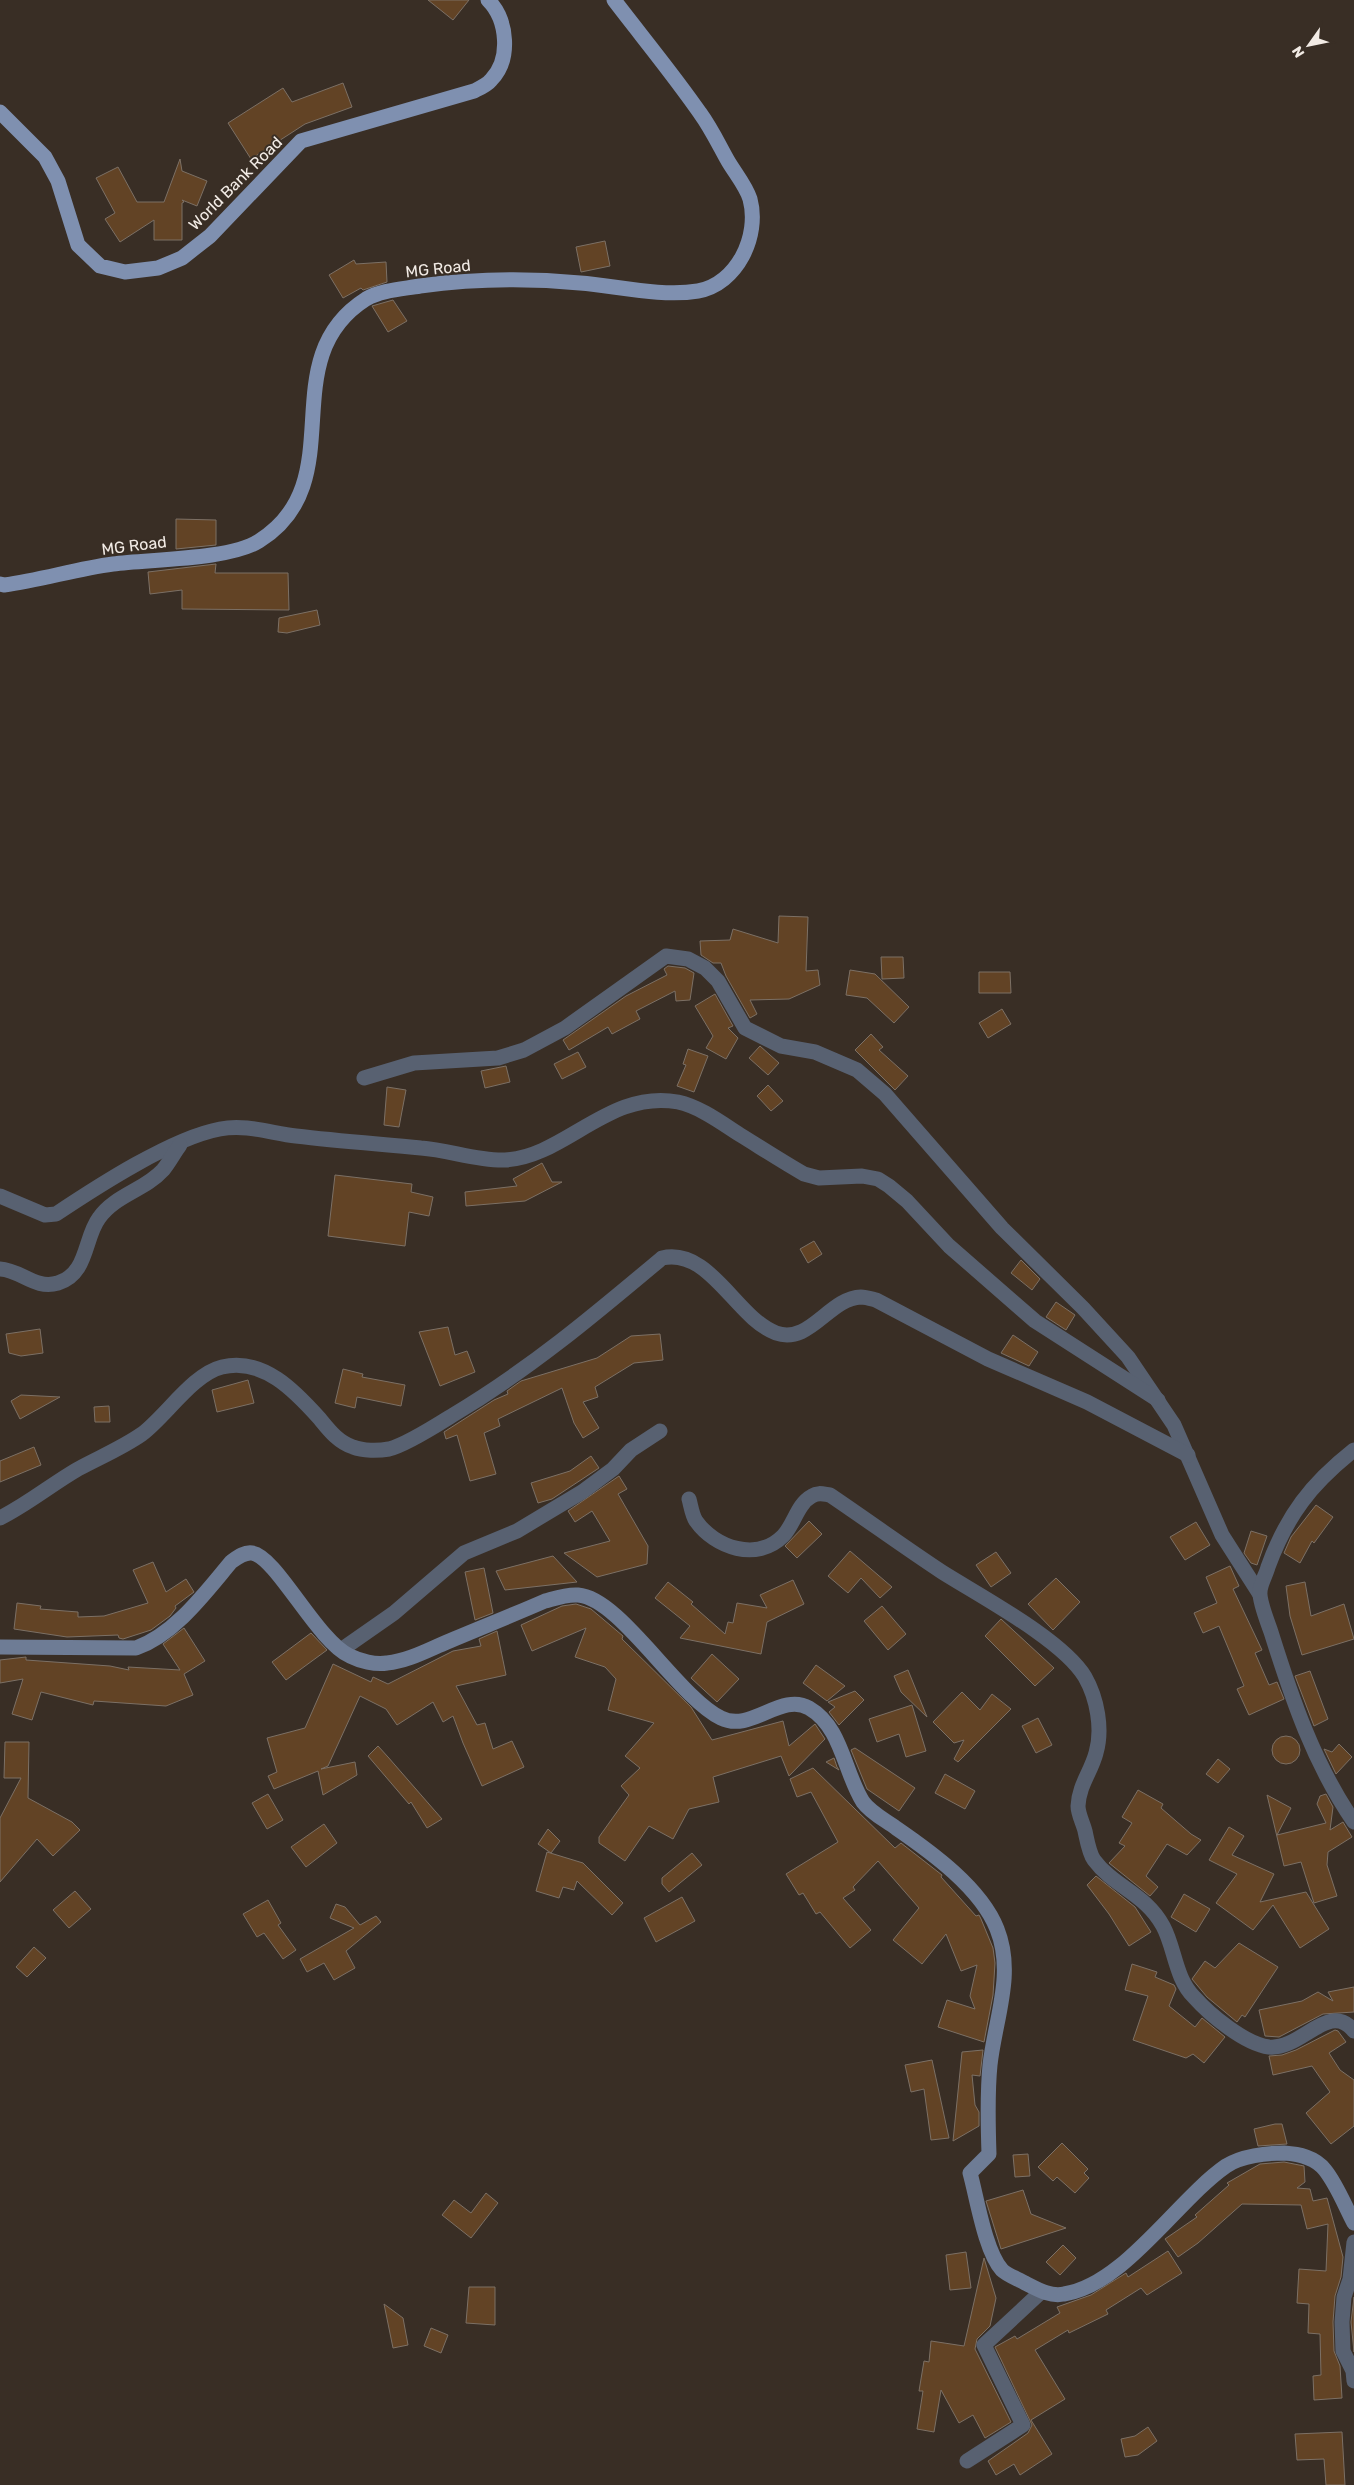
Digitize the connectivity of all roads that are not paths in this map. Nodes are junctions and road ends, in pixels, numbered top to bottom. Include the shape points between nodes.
1 (488, 0) edge
2 (614, 0) edge
3 (0, 112) edge
4 (0, 584) edge
5 (364, 1078) dead end
6 (182, 1142) junction
7 (0, 1196) edge
8 (0, 1269) edge
9 (1158, 1400) junction
10 (660, 1431) dead end
11 (1354, 1450) edge
12 (1188, 1455) junction
13 (689, 1499) dead end
14 (0, 1518) edge
15 (1259, 1593) junction
16 (0, 1647) edge
17 (341, 1650) junction
18 (1354, 1822) edge
19 (1354, 2031) edge
20 (1354, 2223) edge
21 (1354, 2242) edge
22 (1041, 2292) junction
23 (1354, 2380) edge
24 (967, 2460) dead end

1 - 3 main road, World Bank Road via 505,32 502,64 491,81 474,91 300,141 210,236 182,258 158,268 125,272 100,266 94,261 78,245 58,181 45,158
2 - 4 main road, MG Road via 702,115 750,198 752,231 742,259 724,277 701,290 672,293 534,279 451,282 394,290 370,297 348,312 331,332 315,382 311,441 303,490 292,513 278,527 257,543 232,552 110,564 37,581
5 - 9 street via 414,1063 498,1058 524,1050 565,1028 666,956 688,959 705,968 718,981 745,1028 781,1046 815,1052 857,1070 885,1094 1002,1228 1108,1334
6 - 7 street via 56,1214 45,1215 26,1209
6 - 8 street via 162,1171 106,1208 97,1220 83,1260 73,1274 60,1283 48,1285
6 - 9 street via 220,1129 245,1128 506,1160 530,1156 614,1111 648,1101 680,1102 713,1118 804,1174 819,1178 862,1176 878,1179 906,1201 949,1246 1035,1322
9 - 12 street
10 - 17 street via 631,1450 613,1469 582,1492 517,1531 464,1553 394,1613
11 - 15 street via 1313,1485 1292,1516 1279,1536
12 - 14 street via 1087,1402 988,1359 876,1300 860,1297 846,1302 802,1332 791,1336 777,1333 758,1322 702,1268 682,1257 672,1256 662,1258 554,1348 495,1390 436,1426 390,1448 353,1448 339,1440 296,1392 266,1372 241,1365 221,1367 200,1378 142,1433
12 - 15 street via 1222,1535
13 - 19 street via 694,1519 707,1534 735,1549 755,1550 774,1544 784,1535 810,1496 819,1493 830,1495 1072,1659 1085,1678 1096,1705 1096,1753 1082,1783 1078,1807 1093,1859 1151,1907 1164,1927 1180,1976 1192,1996 1254,2043 1272,2047 1298,2040 1326,2021 1338,2020
15 - 18 street via 1290,1692 1314,1754
16 - 17 street via 136,1648 149,1643 175,1623 231,1562 243,1554 253,1553 263,1558 314,1624
17 - 22 street via 365,1662 386,1664 546,1601 580,1595 606,1607 680,1686 721,1718 746,1721 794,1704 808,1708 828,1723 864,1803 956,1875 983,1904 1004,1946 1006,1968 990,2068 989,2154 970,2173 983,2227 1002,2270
20 - 22 street via 1325,2169 1312,2159 1278,2153 1245,2158 1227,2166 1204,2185 1111,2272 1063,2295
21 - 23 street via 1342,2322 1343,2351
22 - 24 street via 984,2345 1023,2425

